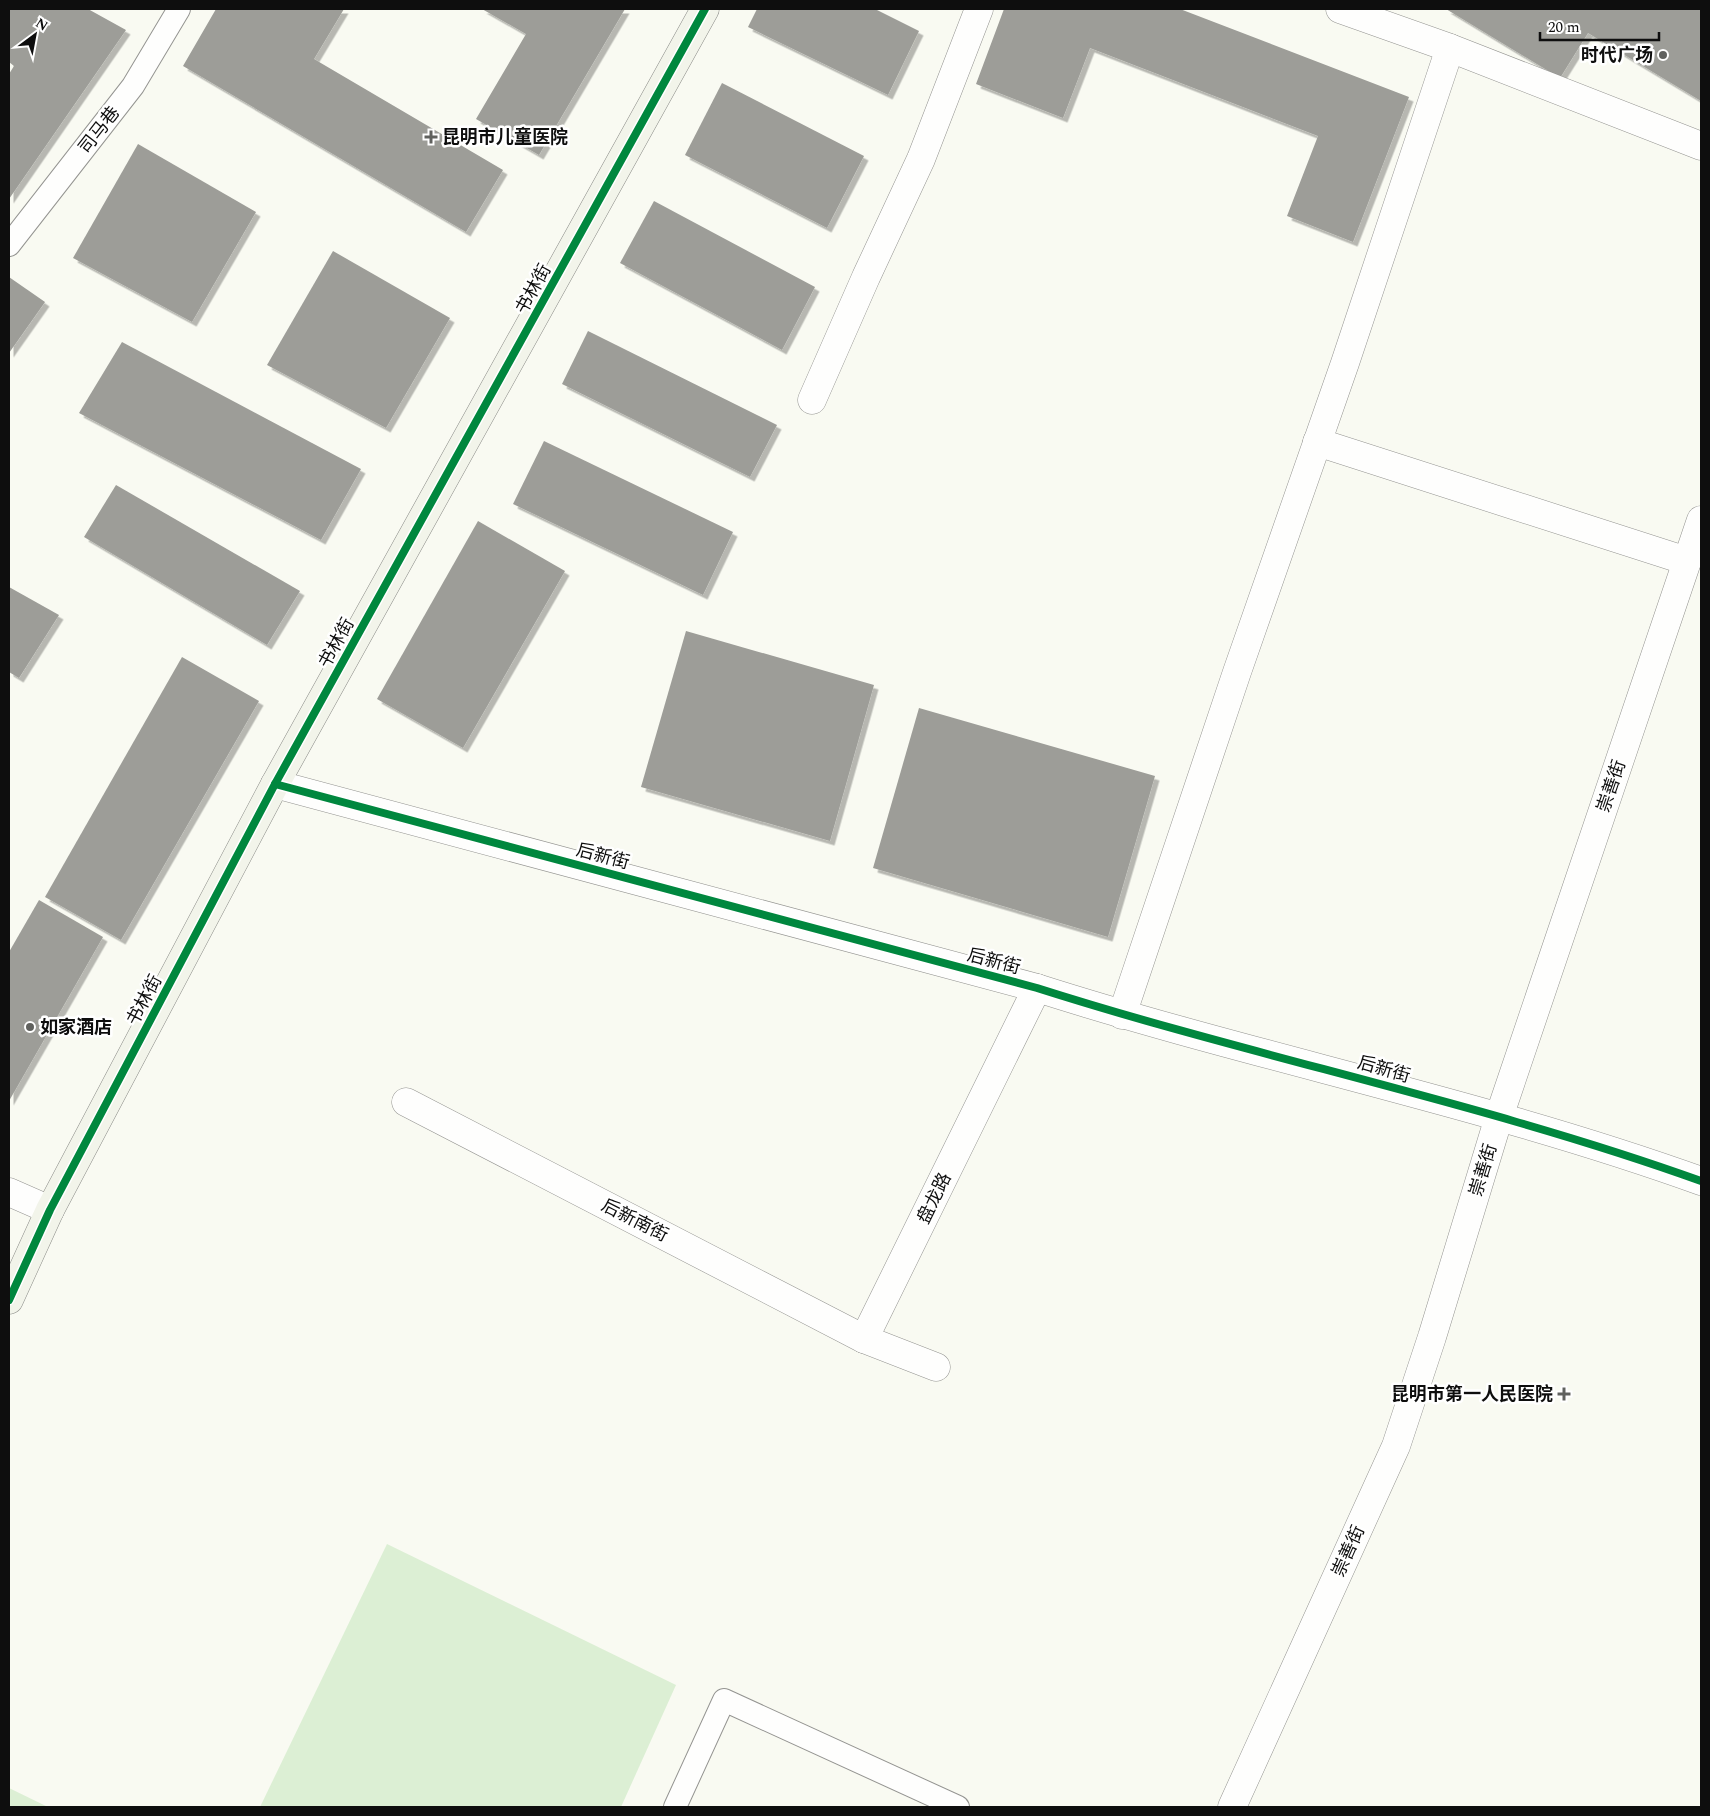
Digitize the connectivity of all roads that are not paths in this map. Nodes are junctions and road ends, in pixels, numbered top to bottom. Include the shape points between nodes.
1 (179, 9) edge
2 (705, 9) edge
3 (980, 9) edge
4 (1340, 9) edge
5 (1450, 48) junction
6 (1701, 146) edge
7 (9, 245) edge
8 (812, 400) dead end
9 (1317, 442) junction
10 (1701, 520) edge
11 (1687, 560) junction
12 (275, 784) junction
13 (1037, 988) junction
14 (1122, 1015) junction
15 (406, 1102) dead end
16 (1499, 1117) junction
17 (1701, 1182) edge
18 (9, 1192) edge
19 (50, 1210) junction
20 (9, 1300) edge
21 (864, 1339) junction
22 (936, 1367) dead end
23 (675, 1807) edge
24 (958, 1807) edge
25 (1232, 1807) edge

1 - 7 lane, 司马巷 via 132,86
2 - 12 street, 书林街
3 - 8 street via 921,159
4 - 5 street
5 - 6 street
5 - 9 street
9 - 11 street
9 - 14 street
10 - 11 street, 崇善街
11 - 16 street, 崇善街
12 - 13 street, 后新街
12 - 19 street, 书林街
13 - 14 street, 后新街
13 - 21 street, 盘龙路
14 - 16 street, 后新街
15 - 21 street, 后新南街
16 - 17 street, 后新街 via 1636,1158
16 - 25 street, 崇善街 via 1396,1446
18 - 19 street
19 - 20 street, 书林街
21 - 22 street
23 - 24 lane via 724,1700

